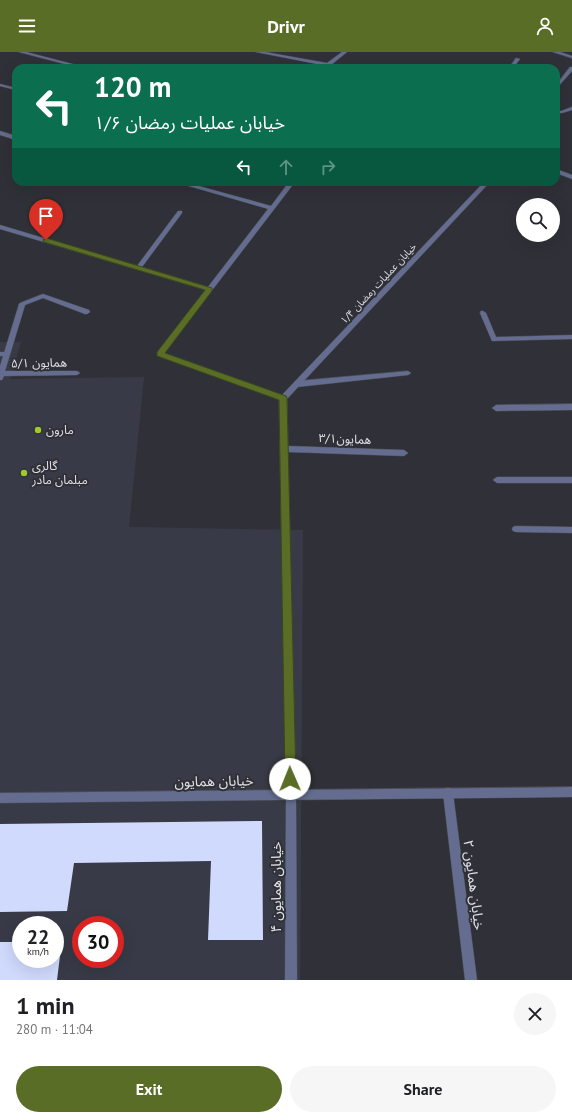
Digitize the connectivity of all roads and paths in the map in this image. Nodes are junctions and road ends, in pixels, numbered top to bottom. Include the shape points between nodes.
1 (21, 52) edge
2 (258, 52) edge
3 (345, 52) edge
4 (555, 52) edge
5 (572, 57) edge
6 (518, 58) dead end
7 (70, 64) edge
8 (323, 64) edge
9 (329, 64) edge
10 (514, 64) edge
11 (572, 68) edge
12 (560, 80) edge
13 (0, 85) edge
14 (12, 88) edge
15 (572, 108) edge
16 (560, 112) edge
17 (0, 133) edge
18 (12, 137) edge
19 (560, 172) edge
20 (572, 177) edge
21 (192, 186) edge
22 (289, 186) edge
23 (483, 186) edge
24 (272, 208) junction
25 (180, 212) dead end
26 (0, 227) edge
27 (138, 268) junction
28 (209, 289) junction
29 (87, 312) dead end
30 (483, 313) dead end
31 (572, 338) edge
32 (4, 354) edge
33 (77, 373) dead end
34 (408, 373) dead end
35 (1, 376) edge
36 (297, 384) junction
37 (283, 398) junction
38 (572, 407) edge
39 (496, 408) dead end
40 (284, 449) junction
41 (404, 453) dead end
42 (497, 480) dead end
43 (572, 480) edge
44 (516, 529) dead end
45 (572, 530) edge
46 (572, 792) edge
47 (448, 793) junction
48 (291, 794) junction
49 (0, 798) edge
50 (291, 980) edge
51 (471, 980) edge

1 - 7 street
2 - 8 street
3 - 9 street
4 - 5 street
6 - 10 street
11 - 12 street
13 - 14 street
15 - 16 street
17 - 18 street
19 - 20 street
21 - 24 street
22 - 24 street
23 - 36 street, خیابان عملیات رمضان ۱/۴
24 - 28 street
25 - 27 street
26 - 27 street
27 - 28 street
28 - 37 street via 160,354
29 - 32 street via 43,296 22,304
30 - 31 street via 494,339
32 - 35 street
33 - 35 street, همایون ۵/۱
34 - 36 street
36 - 37 street, خیابان عملیات رمضان ۱/۴
37 - 40 street, خیابان همایون ۴
38 - 39 street
40 - 41 street, همایون۳/۱
40 - 48 street, خیابان همایون ۴
42 - 43 street
44 - 45 street
46 - 47 street, خیابان همایون
47 - 48 street, خیابان همایون
47 - 51 street, خیابان همایون ۲
48 - 49 street, خیابان همایون
48 - 50 street, خیابان همایون ۴

